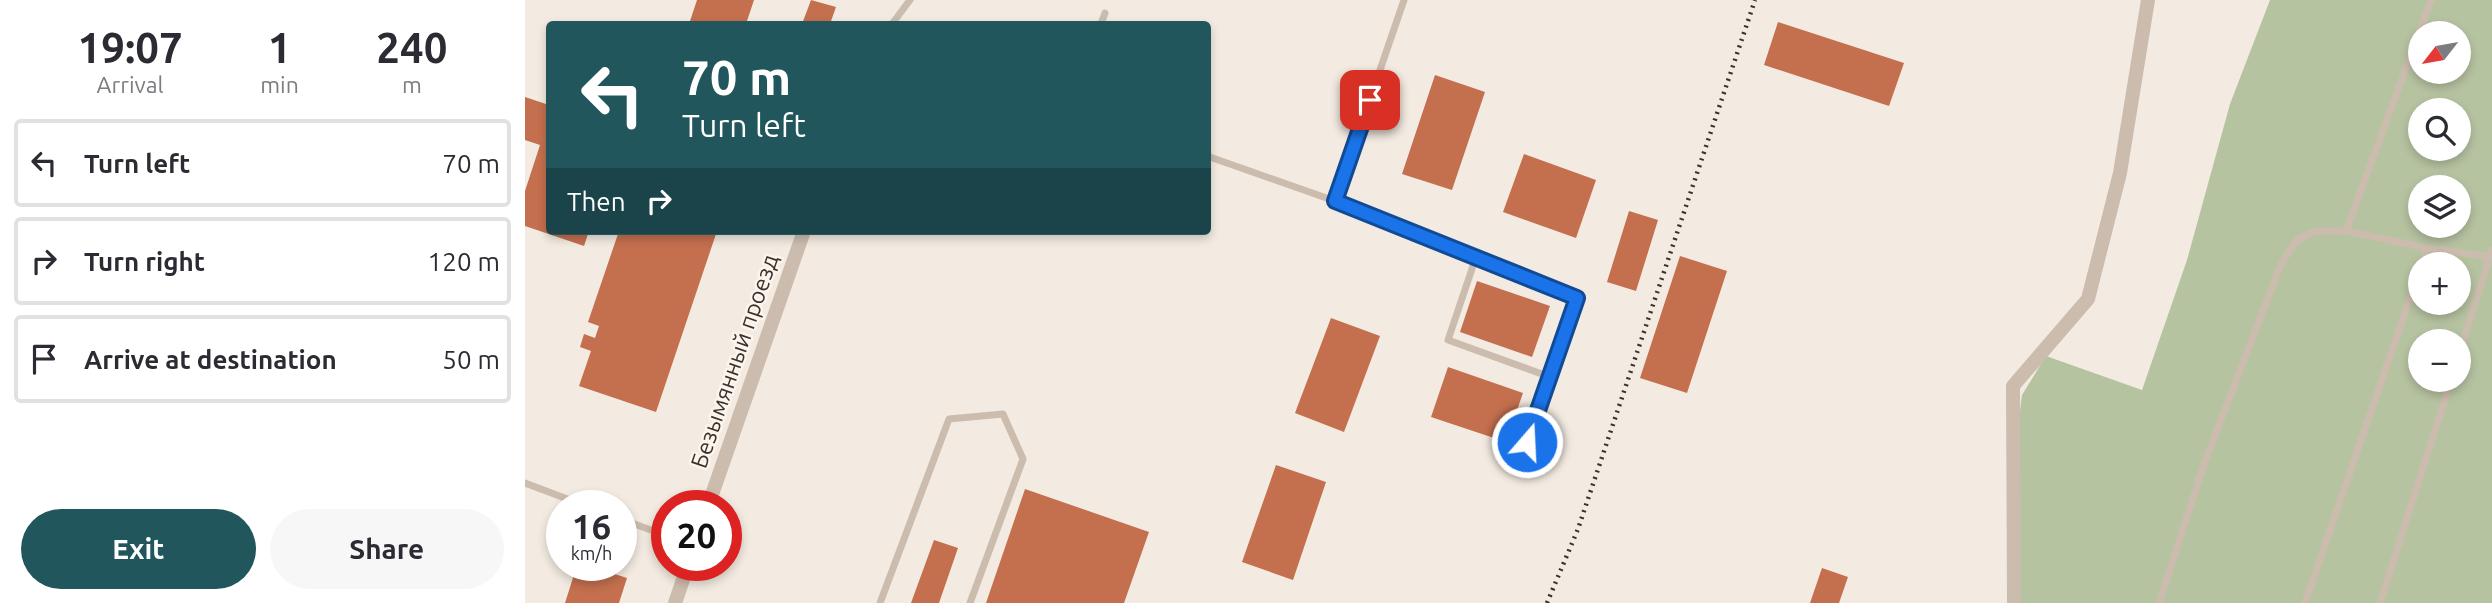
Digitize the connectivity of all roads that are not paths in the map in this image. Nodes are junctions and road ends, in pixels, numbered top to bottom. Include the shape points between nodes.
1 (910, 0) edge
2 (1404, 0) edge
3 (2148, 0) edge
4 (2431, 0) edge
5 (1105, 13) dead end
6 (894, 21) edge
7 (1102, 21) edge
8 (1211, 157) edge
9 (1335, 201) junction
10 (2346, 231) junction
11 (802, 235) edge
12 (2427, 248) junction
13 (2426, 252) edge
14 (2491, 255) edge
15 (1476, 257) junction
16 (2408, 305) edge
17 (2467, 329) edge
18 (1550, 377) junction
19 (2447, 392) edge
20 (1527, 442) dead end
21 (525, 483) edge
22 (714, 490) edge
23 (546, 491) edge
24 (683, 581) edge
25 (675, 603) edge
26 (880, 603) edge
27 (970, 603) edge
28 (2014, 603) edge
29 (2159, 603) edge
30 (2305, 603) edge
31 (2380, 603) edge

1 - 6 lane
2 - 9 lane
3 - 28 street via 2120,173 2088,299 2013,386
4 - 10 lane
5 - 7 lane
8 - 9 lane
9 - 15 lane
10 - 12 lane
10 - 29 lane via 2316,231 2297,240 2281,264 2204,464
11 - 22 street, Безымянный проезд
12 - 13 lane
12 - 14 lane
14 - 17 lane
15 - 18 lane via 1577,298
15 - 18 lane via 1448,340
16 - 30 lane
18 - 20 lane
19 - 31 lane
21 - 23 lane
24 - 25 street
26 - 27 lane via 949,419 1003,414 1023,459

